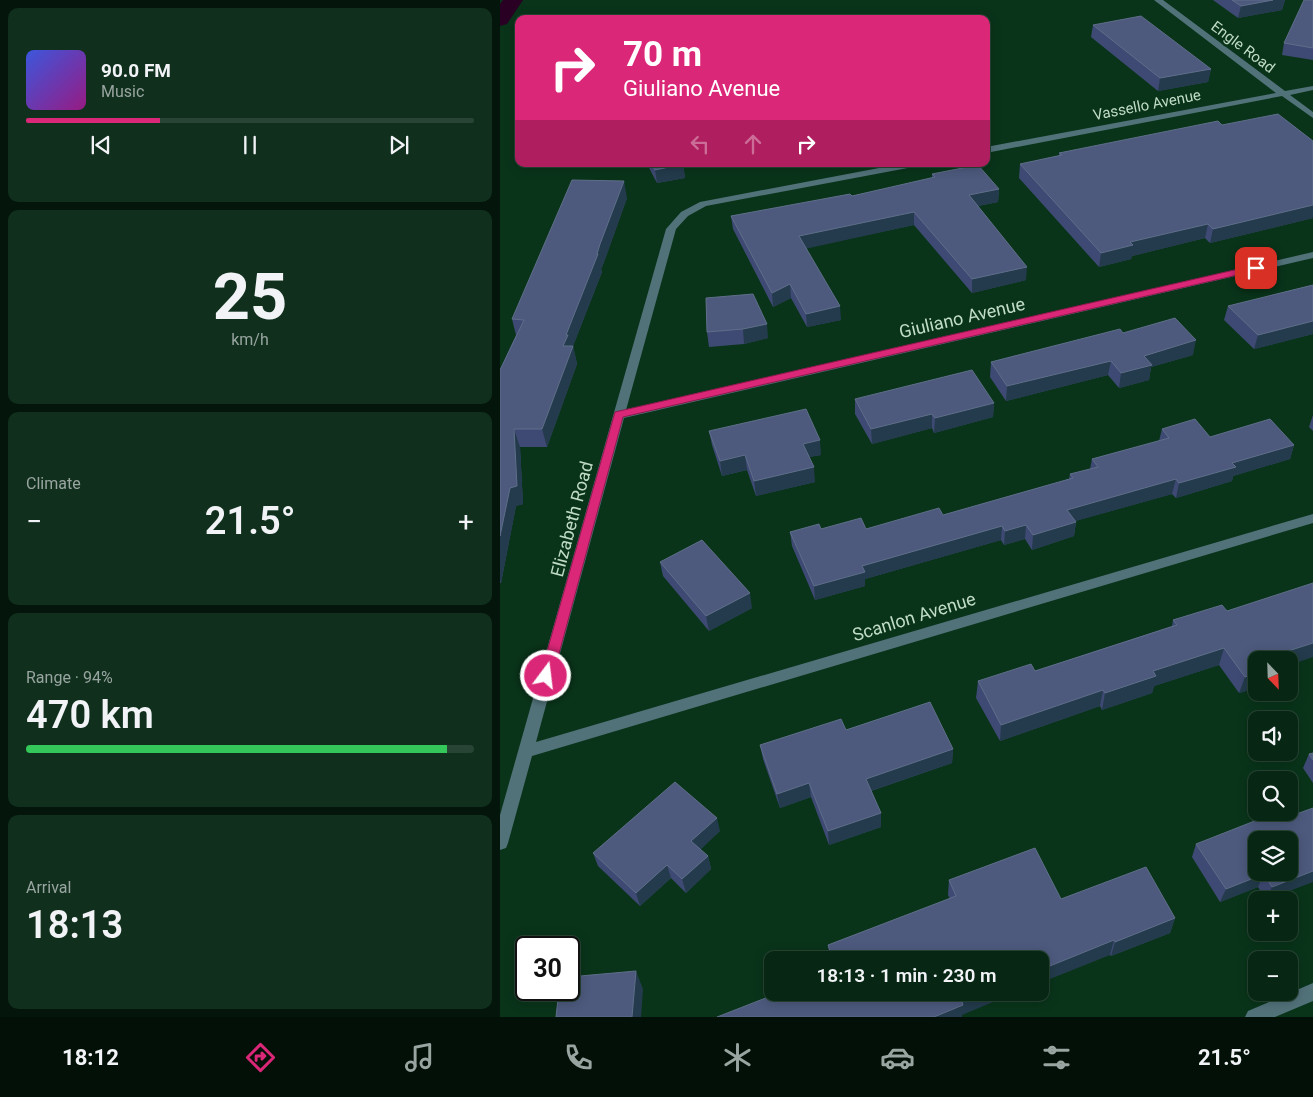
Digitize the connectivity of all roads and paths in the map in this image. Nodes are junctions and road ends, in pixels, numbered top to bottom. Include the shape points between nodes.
1 (1158, 0) edge
2 (1313, 88) edge
3 (1283, 93) junction
4 (1313, 116) edge
5 (990, 149) edge
6 (897, 167) edge
7 (1313, 255) edge
8 (619, 414) junction
9 (1313, 518) edge
10 (526, 751) junction
11 (500, 843) edge
12 (1313, 992) edge
13 (1254, 1017) edge

1 - 3 street, Engle Road
2 - 3 street, Vassello Avenue
3 - 4 street, Engle Road
3 - 5 street, Vassello Avenue
6 - 8 street, Elizabeth Road via 703,204 677,219 670,229
7 - 8 street, Giuliano Avenue
8 - 10 street, Elizabeth Road
9 - 10 street, Scanlon Avenue
10 - 11 street, Elizabeth Road
12 - 13 street

